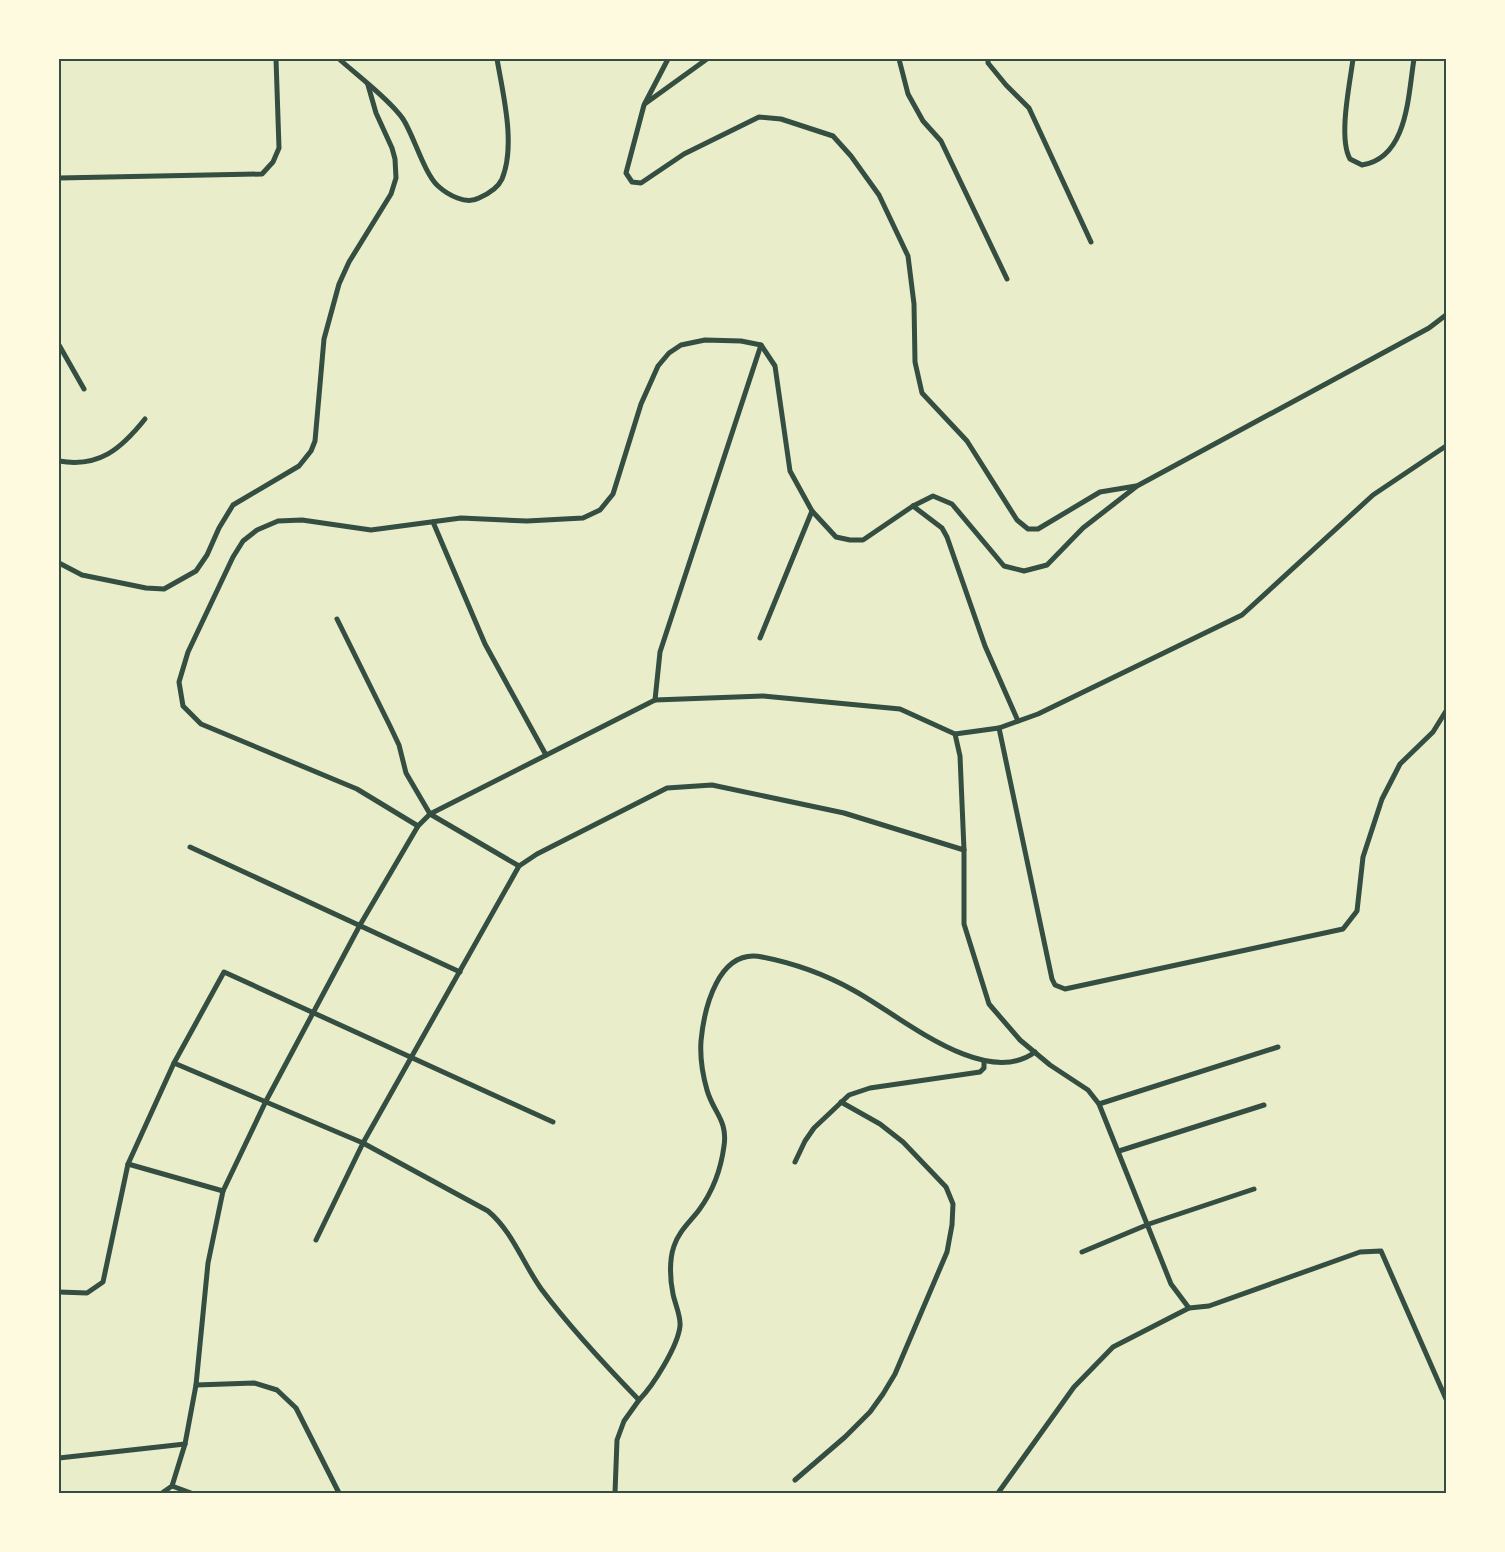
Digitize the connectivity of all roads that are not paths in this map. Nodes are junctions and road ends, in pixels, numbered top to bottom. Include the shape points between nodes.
1 (276, 59) edge
2 (339, 59) edge
3 (497, 59) edge
4 (668, 59) edge
5 (706, 59) edge
6 (900, 59) edge
7 (988, 59) edge
8 (1353, 59) edge
9 (1414, 59) edge
10 (368, 85) junction
11 (644, 105) junction
12 (59, 178) edge
13 (1091, 242) dead end
14 (1007, 279) dead end
15 (1446, 315) edge
16 (59, 345) edge
17 (761, 345) junction
18 (84, 389) dead end
19 (144, 419) dead end
20 (1446, 446) edge
21 (59, 461) edge
22 (1137, 486) junction
23 (913, 506) junction
24 (812, 511) junction
25 (432, 522) junction
26 (59, 563) edge
27 (337, 619) dead end
28 (760, 638) dead end
29 (655, 700) junction
30 (1446, 711) edge
31 (1018, 721) junction
32 (999, 728) junction
33 (955, 734) junction
34 (546, 755) junction
35 (430, 814) junction
36 (418, 826) junction
37 (190, 847) dead end
38 (964, 850) junction
39 (519, 866) junction
40 (360, 925) junction
41 (460, 972) junction
42 (313, 1013) junction
43 (1278, 1047) dead end
44 (1035, 1052) junction
45 (411, 1059) junction
46 (984, 1061) junction
47 (174, 1063) junction
48 (266, 1101) junction
49 (841, 1102) junction
50 (1099, 1104) junction
51 (1264, 1105) dead end
52 (552, 1122) dead end
53 (363, 1143) junction
54 (1119, 1151) junction
55 (795, 1162) dead end
56 (128, 1164) junction
57 (1254, 1189) dead end
58 (223, 1191) junction
59 (1149, 1224) junction
60 (316, 1240) dead end
61 (1082, 1252) dead end
62 (59, 1292) edge
63 (1189, 1308) junction
64 (196, 1386) junction
65 (1446, 1399) edge
66 (639, 1400) junction
67 (185, 1444) junction
68 (59, 1458) edge
69 (795, 1480) dead end
70 (172, 1486) junction
71 (162, 1493) edge
72 (191, 1493) edge
73 (339, 1493) edge
74 (615, 1493) edge
75 (998, 1493) edge

1 - 12 street via 279,148 273,162 262,174
2 - 10 street
3 - 10 street via 505,105 508,155 501,180 490,192 475,200 462,200 436,184 402,118
4 - 11 street
5 - 11 street
6 - 14 street via 908,94 940,142
7 - 13 street via 1006,85 1029,108
8 - 9 street via 1345,120 1347,149 1350,159 1362,165 1377,161 1391,150 1402,126
10 - 26 street via 392,148 396,178 391,194 339,284 324,338 316,435 305,459 299,466 233,505 196,571 164,589 82,575
11 - 22 street via 626,173 632,182 642,183 684,154 759,117 781,119 833,136 852,156 879,195 908,256 914,304 915,362 922,393 967,440 1017,520 1028,529 1038,529 1100,492
15 - 22 street via 1429,328
16 - 18 street
17 - 24 street via 775,366 790,471
17 - 25 street via 705,340 681,345 668,353 658,366 641,404 613,494 600,510 583,518 527,521 461,518
17 - 29 street via 660,652
19 - 21 street via 127,441 98,461
20 - 31 street via 1373,496 1242,615
22 - 23 street via 1083,528 1047,565 1024,571 1004,566 952,504 933,496
23 - 24 street via 863,540 836,537
23 - 31 street via 942,528 947,537 985,646
24 - 28 street
25 - 34 street via 484,644
25 - 36 street via 371,530 302,520 278,521 257,530 243,541 233,557 188,652 179,682 183,706 201,724 357,789
27 - 35 street via 393,732 406,773
29 - 33 street via 763,696 900,709
29 - 34 street
30 - 32 street via 1433,732 1400,764 1382,799 1363,857 1357,911 1343,929 1065,989 1052,979
31 - 32 street
32 - 33 street
33 - 38 street via 960,756
34 - 35 street
35 - 36 street
35 - 39 street
36 - 40 street
37 - 40 street
38 - 39 street via 844,813 712,785 667,788
38 - 44 street via 964,924 989,1004 1020,1040
39 - 41 street
40 - 41 street
40 - 42 street
41 - 45 street
42 - 45 street
42 - 47 street via 224,972
42 - 48 street
43 - 50 street
44 - 46 street via 1014,1062
44 - 50 street via 1088,1090
45 - 52 street
45 - 53 street
46 - 49 street via 980,1072 870,1088 849,1095
46 - 66 street via 911,1027 855,991 820,975 753,956 728,966 718,980 705,1018 701,1043 706,1089 725,1131 721,1164 708,1197 682,1230 674,1246 671,1264 673,1292 680,1326 649,1389
47 - 48 street
47 - 56 street
48 - 53 street
48 - 58 street
49 - 55 street via 804,1141
49 - 69 street via 895,1136 946,1187 953,1204 952,1226 947,1252 895,1374 883,1394 845,1437
50 - 54 street
51 - 54 street
53 - 60 street
53 - 66 street via 496,1218 559,1313
54 - 59 street
56 - 58 street
56 - 62 street via 103,1282 87,1293
57 - 59 street
58 - 64 street via 208,1263
59 - 61 street
59 - 63 street via 1171,1284
63 - 65 street via 1209,1306 1360,1252 1381,1251
63 - 75 street via 1113,1347 1074,1387
64 - 67 street
64 - 73 street via 254,1383 277,1390 296,1408
66 - 74 street via 624,1421 617,1440
67 - 68 street
67 - 70 street
70 - 71 street
70 - 72 street

